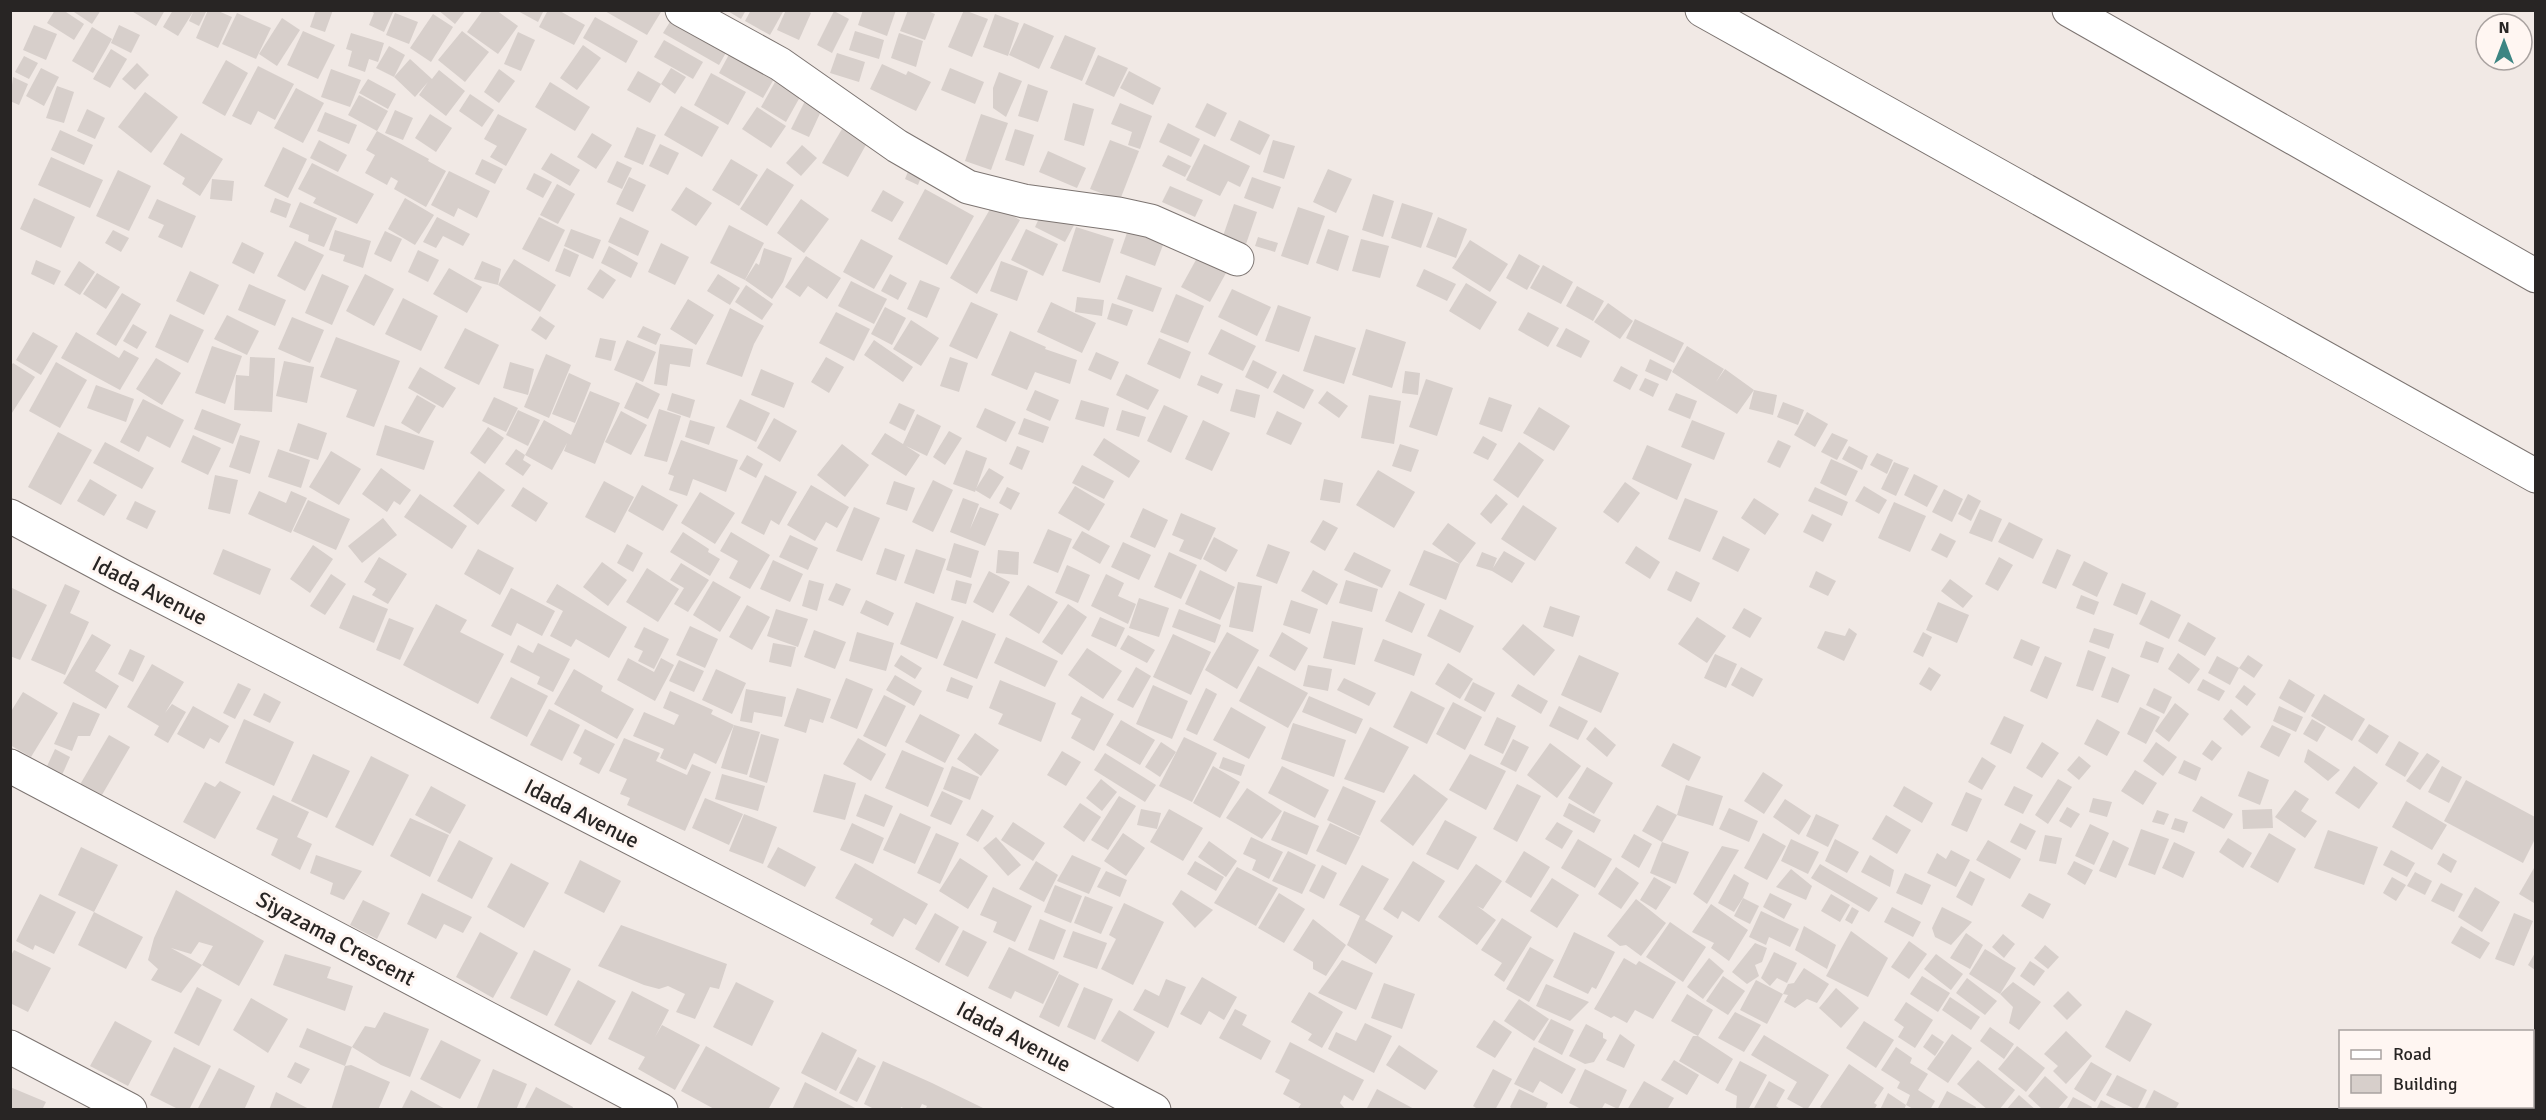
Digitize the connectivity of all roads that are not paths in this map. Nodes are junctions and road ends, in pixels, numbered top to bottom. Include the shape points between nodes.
1 (682, 10) edge
2 (1702, 10) edge
3 (2069, 10) edge
4 (1237, 260) dead end
5 (2535, 276) edge
6 (2535, 476) edge
7 (10, 516) edge
8 (10, 766) edge
9 (10, 1047) edge
10 (130, 1110) edge
11 (661, 1110) edge
12 (1154, 1110) edge

1 - 4 main road via 780,64 897,146 968,187 1024,201 1150,221
2 - 6 main road
3 - 5 main road
7 - 12 main road, Idada Avenue
8 - 11 main road, Siyazama Crescent
9 - 10 main road

